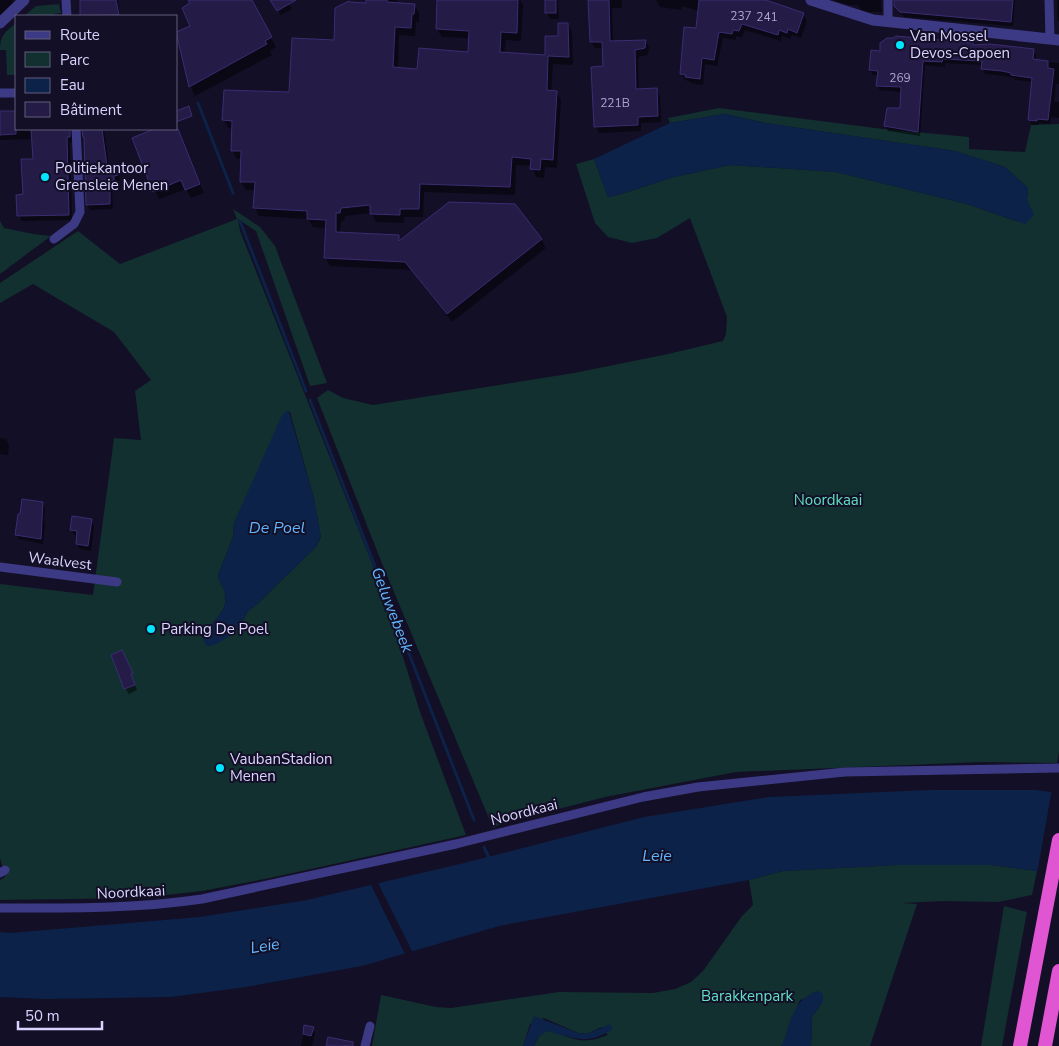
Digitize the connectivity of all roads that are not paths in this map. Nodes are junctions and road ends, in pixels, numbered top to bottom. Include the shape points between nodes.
1 (23, 0) edge
2 (66, 0) edge
3 (811, 0) edge
4 (888, 0) edge
5 (1050, 0) edge
6 (67, 15) edge
7 (888, 22) junction
8 (0, 23) edge
9 (1055, 39) edge
10 (0, 93) edge
11 (15, 93) edge
12 (76, 130) edge
13 (54, 238) dead end
14 (0, 567) edge
15 (118, 582) dead end
16 (1059, 768) edge
17 (1059, 840) edge
18 (0, 908) edge
19 (1059, 971) edge
20 (370, 1026) dead end
21 (365, 1046) edge
22 (1020, 1046) edge
23 (1045, 1046) edge

1 - 8 street
2 - 6 street
3 - 7 street
4 - 7 street
5 - 9 street
7 - 9 street
10 - 11 street
12 - 13 street via 80,212 74,224
14 - 15 street, Waalvest
16 - 18 street, Noordkaai via 845,772 698,787 633,799 468,840 211,897 112,908
17 - 22 highway
19 - 23 highway
20 - 21 street

